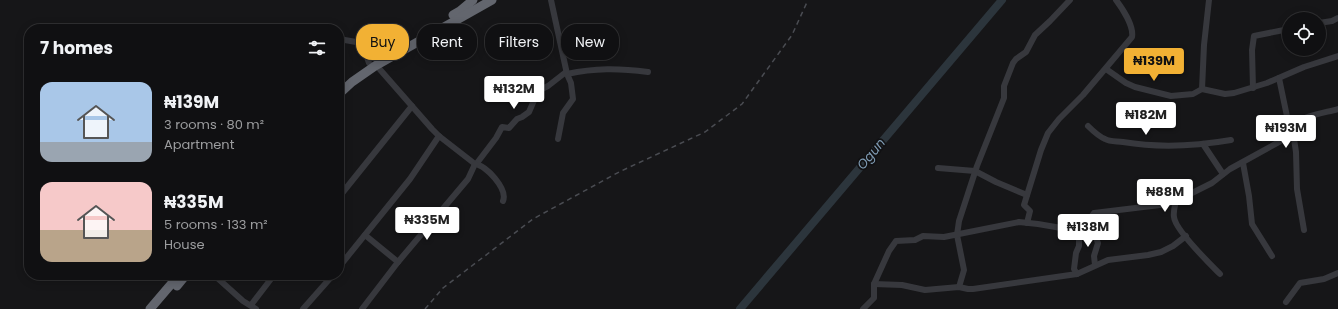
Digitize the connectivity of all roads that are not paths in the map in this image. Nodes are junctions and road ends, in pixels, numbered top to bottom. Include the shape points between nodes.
1 (473, 0) edge
2 (492, 0) edge
3 (551, 0) edge
4 (1070, 0) edge
5 (1116, 0) edge
6 (1209, 0) edge
7 (1338, 18) edge
8 (1326, 22) edge
9 (1282, 30) edge
10 (344, 40) edge
11 (1338, 56) edge
12 (373, 64) junction
13 (1106, 69) junction
14 (648, 72) dead end
15 (566, 73) junction
16 (1279, 78) junction
17 (344, 82) edge
18 (1253, 88) junction
19 (344, 89) edge
20 (1202, 89) junction
21 (412, 106) junction
22 (1338, 109) edge
23 (1088, 126) dead end
24 (1292, 134) junction
25 (439, 136) junction
26 (558, 139) dead end
27 (1231, 140) dead end
28 (1203, 144) junction
29 (476, 163) junction
30 (1243, 164) junction
31 (938, 168) dead end
32 (975, 171) junction
33 (1223, 174) junction
34 (344, 191) edge
35 (1027, 195) junction
36 (503, 201) dead end
37 (1176, 201) junction
38 (1027, 223) junction
39 (1075, 230) junction
40 (1093, 230) junction
41 (1304, 230) dead end
42 (365, 235) junction
43 (956, 235) junction
44 (1186, 236) junction
45 (1272, 256) dead end
46 (344, 262) edge
47 (398, 262) junction
48 (1095, 266) junction
49 (1338, 273) edge
50 (1077, 274) junction
51 (1220, 274) dead end
52 (174, 280) edge
53 (182, 280) edge
54 (220, 280) edge
55 (271, 280) edge
56 (329, 280) edge
57 (874, 284) junction
58 (959, 287) junction
59 (1286, 302) dead end
60 (253, 307) edge
61 (150, 309) edge
62 (158, 309) edge
63 (303, 309) edge
64 (362, 309) edge
65 (863, 309) edge

1 - 12 highway via 460,11
2 - 12 highway
3 - 15 street
4 - 32 street via 1035,35 1026,52 1013,63 1004,86 1004,98
5 - 13 street via 1126,15 1132,37
6 - 20 street
7 - 8 street
9 - 18 street via 1254,36
10 - 12 street via 362,43
11 - 16 street
12 - 17 highway via 354,73
12 - 19 highway
12 - 21 street
13 - 20 street via 1135,87 1171,96 1193,94
13 - 35 street via 1048,133
14 - 15 street via 611,68
15 - 26 street via 571,83 573,99 563,113
15 - 29 street via 538,91 528,112 517,118 509,128 502,127
16 - 18 street
16 - 24 street
18 - 20 street via 1225,94
21 - 25 street
21 - 34 street
22 - 24 street via 1296,123
23 - 28 street via 1109,141 1154,146
24 - 30 street
24 - 41 street via 1296,152 1296,189
25 - 29 street
25 - 42 street via 410,179
27 - 28 street
28 - 33 street
29 - 36 street via 503,189
29 - 47 street via 468,179
30 - 33 street
30 - 45 street via 1250,196 1252,224
31 - 32 street
32 - 35 street
32 - 43 street
33 - 37 street via 1212,183
35 - 38 street via 1024,204 1030,210
37 - 40 street via 1094,213 1091,218
37 - 44 street via 1175,222
38 - 39 street
38 - 43 street via 1018,222
39 - 40 street
39 - 50 street via 1079,239 1074,268
40 - 48 street via 1098,243 1094,256
42 - 46 street
42 - 47 street
43 - 57 street via 923,236 915,240 896,241
43 - 58 street via 964,270
44 - 48 street via 1161,252 1108,260
44 - 51 street via 1199,254
47 - 64 street
48 - 50 street
49 - 59 street via 1324,279 1300,283
50 - 58 street via 973,289
52 - 61 highway
53 - 62 highway
54 - 60 street
55 - 60 street
56 - 63 street
57 - 58 street via 902,285 925,290
57 - 65 street via 874,298

